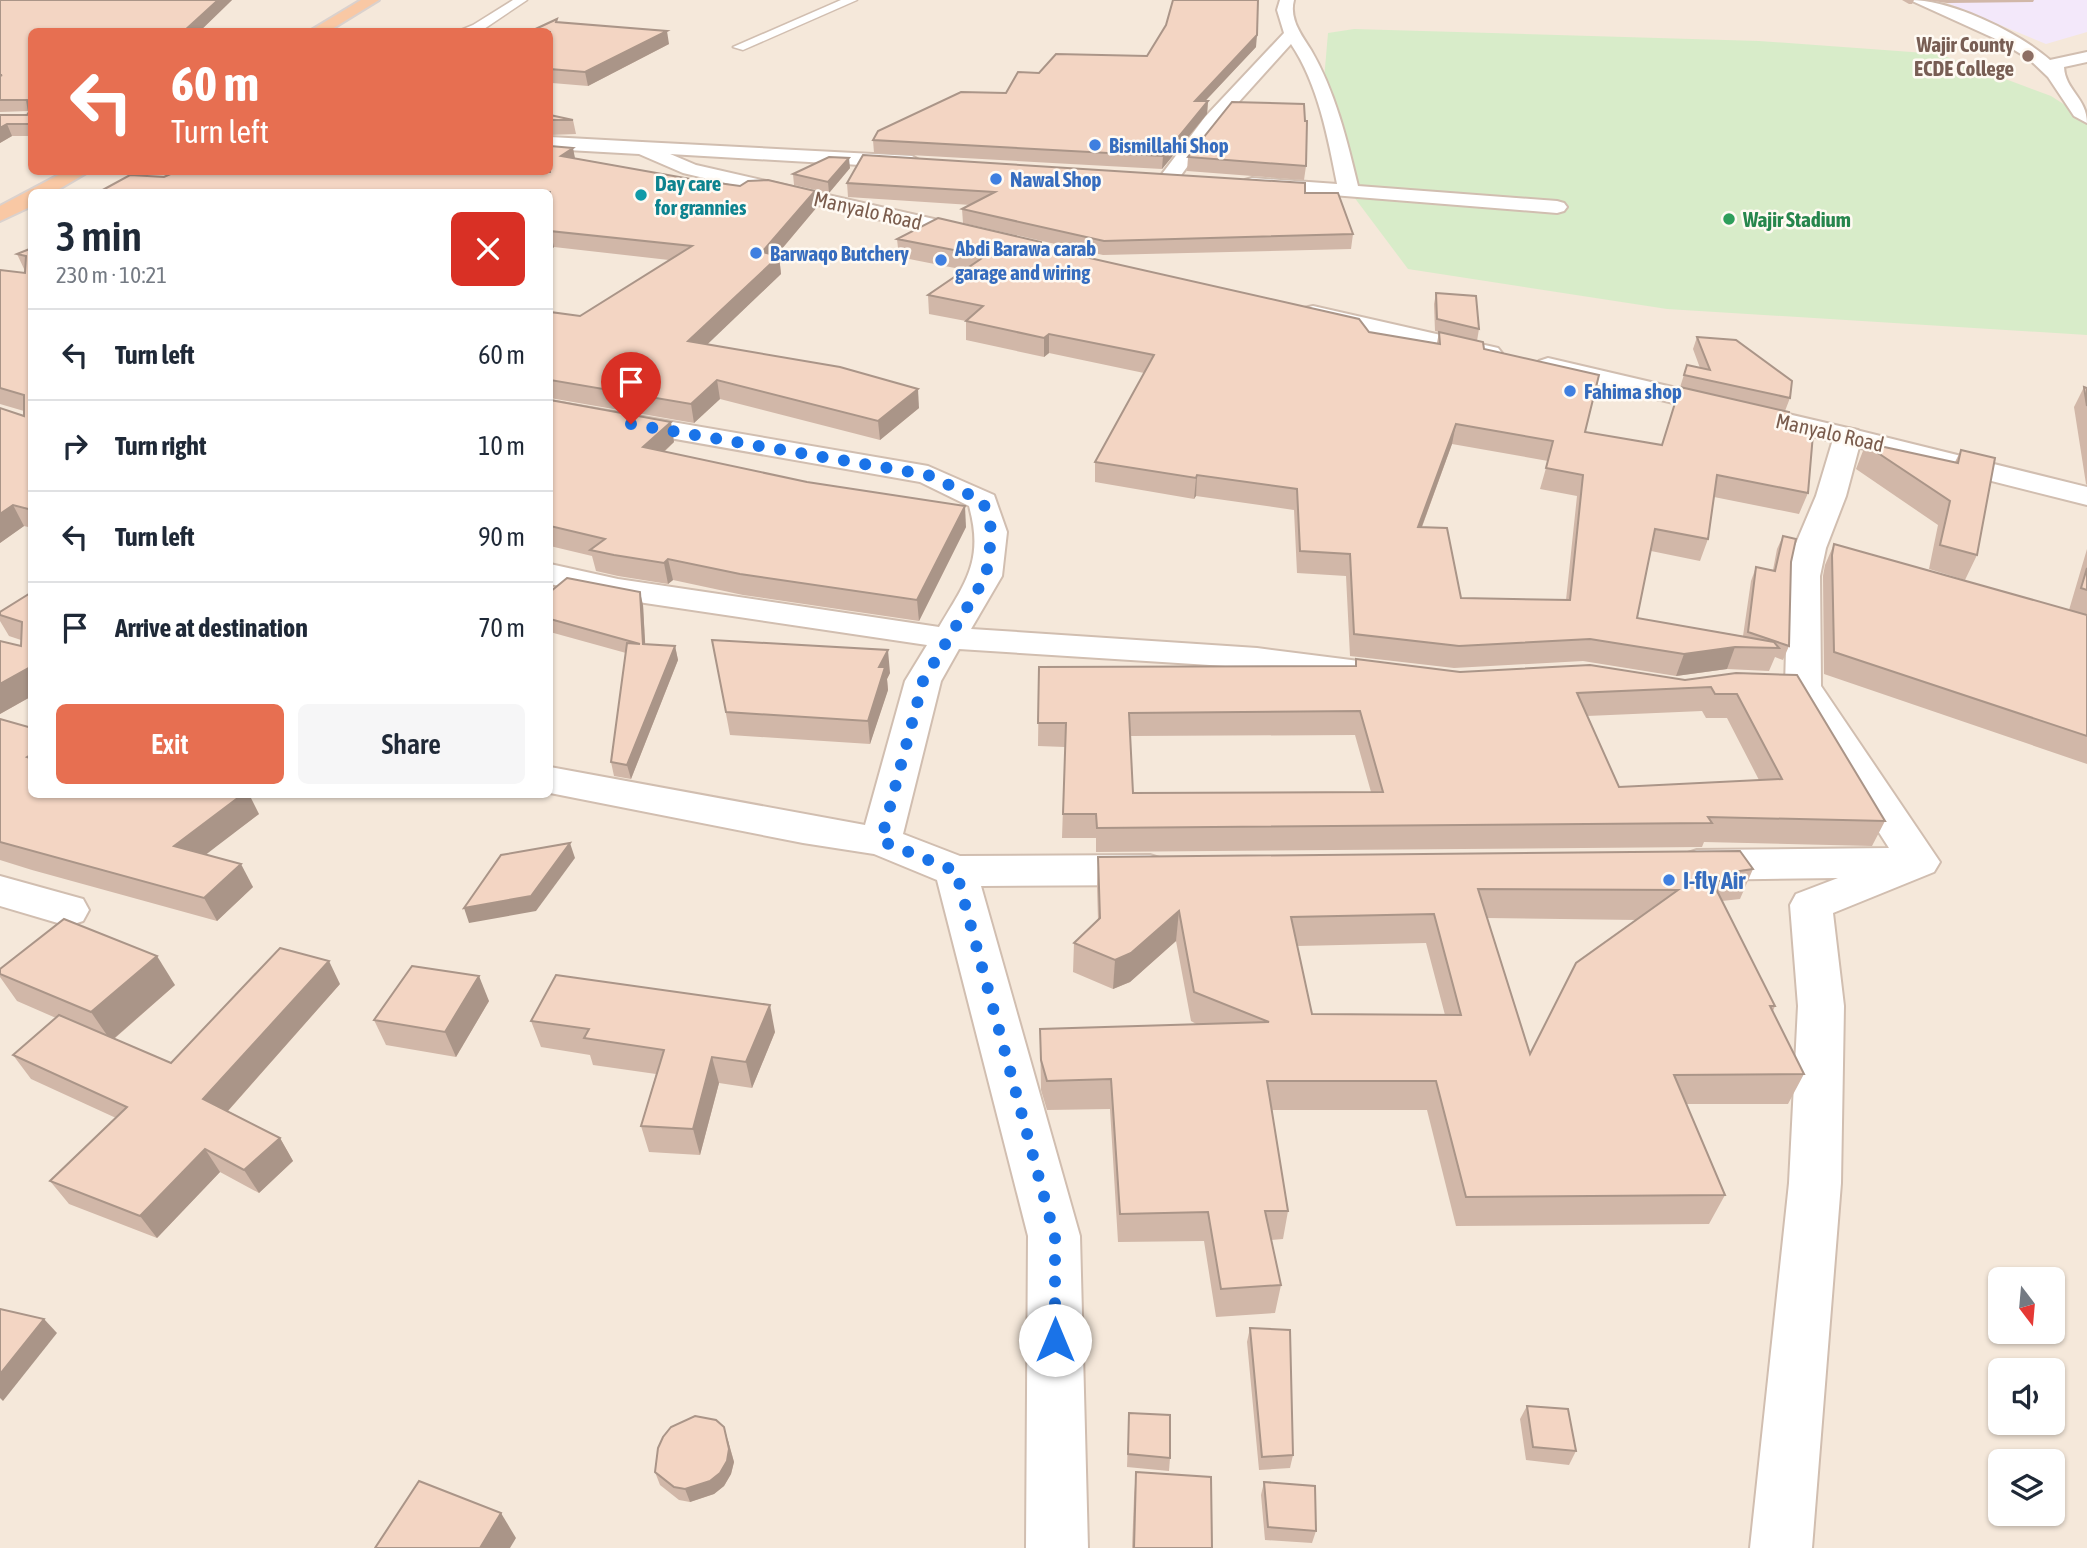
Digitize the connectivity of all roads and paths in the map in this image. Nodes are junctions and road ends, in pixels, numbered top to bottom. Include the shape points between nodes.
1 (372, 0) edge
2 (521, 0) edge
3 (851, 0) edge
4 (1287, 0) edge
5 (1917, 0) edge
6 (321, 28) edge
7 (477, 28) edge
8 (1292, 34) junction
9 (739, 47) dead end
10 (2087, 57) edge
11 (2087, 70) edge
12 (2056, 71) junction
13 (2087, 118) edge
14 (553, 143) edge
15 (642, 148) junction
16 (929, 163) edge
17 (72, 175) edge
18 (1144, 177) edge
19 (1169, 178) junction
20 (1197, 180) edge
21 (1238, 183) edge
22 (46, 189) edge
23 (1349, 192) junction
24 (28, 199) edge
25 (1557, 207) dead end
26 (0, 215) edge
27 (1001, 241) edge
28 (1293, 308) edge
29 (553, 410) edge
30 (1848, 436) junction
31 (2087, 496) edge
32 (553, 574) edge
33 (947, 638) junction
34 (1388, 675) edge
35 (553, 781) edge
36 (881, 841) junction
37 (1919, 862) junction
38 (1657, 865) edge
39 (1189, 869) edge
40 (956, 871) junction
41 (0, 891) edge
42 (68, 911) dead end
43 (1057, 1548) edge
44 (1781, 1548) edge

1 - 6 highway
2 - 7 lane
3 - 9 lane
4 - 8 street via 1284,10
5 - 12 street via 2014,43
8 - 19 street via 1201,132
8 - 23 street via 1340,147
10 - 12 street
11 - 12 street
12 - 13 street via 2072,106
14 - 15 street, Manyalo Road
15 - 16 street
15 - 27 street, Manyalo Road via 690,169
17 - 22 highway
18 - 19 street
19 - 20 street
21 - 23 street
23 - 25 street
24 - 26 highway
28 - 30 street, Manyalo Road
29 - 33 street via 928,475 983,501 992,532 986,576
30 - 31 street, Manyalo Road
30 - 37 street via 1831,496 1823,552 1804,576 1784,685
32 - 33 street via 618,589
33 - 34 street via 1257,658
33 - 36 street via 923,681
35 - 36 street
36 - 40 street
37 - 38 street
37 - 44 street via 1811,905 1821,1006 1815,1183
39 - 40 street
40 - 43 street via 1055,1237
41 - 42 street

